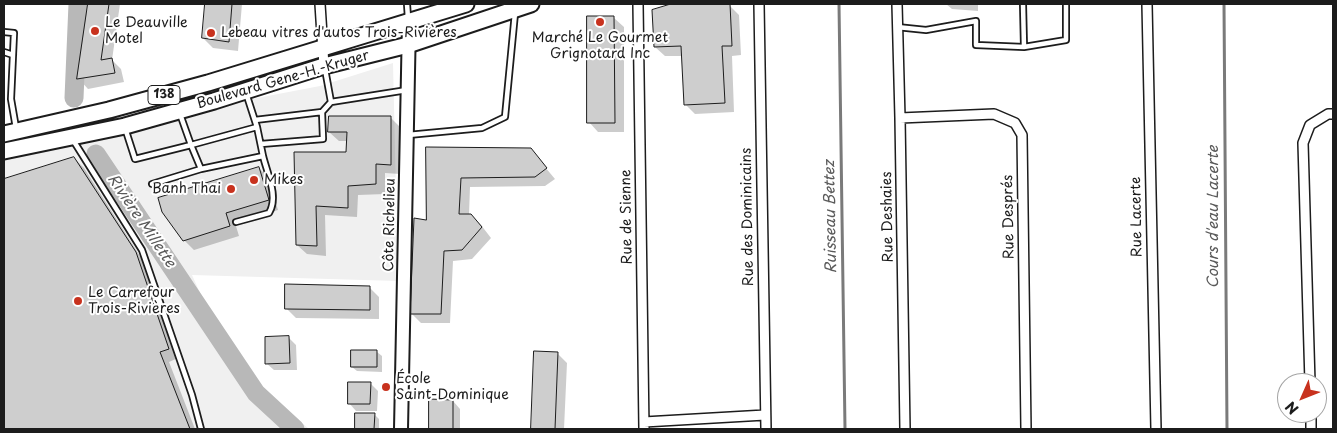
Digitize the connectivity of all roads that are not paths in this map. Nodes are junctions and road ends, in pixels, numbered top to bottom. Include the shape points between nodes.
1 (320, 4) edge
2 (407, 4) edge
3 (466, 4) edge
4 (530, 4) edge
5 (638, 4) edge
6 (759, 4) edge
7 (897, 4) edge
8 (1023, 4) edge
9 (1066, 4) edge
10 (1147, 4) edge
11 (516, 9) junction
12 (408, 22) junction
13 (897, 27) junction
14 (4, 32) edge
15 (408, 46) junction
16 (1024, 47) junction
17 (323, 48) junction
18 (4, 52) edge
19 (13, 55) junction
20 (324, 66) junction
21 (407, 90) junction
22 (245, 91) junction
23 (331, 102) junction
24 (179, 111) junction
25 (322, 112) junction
26 (1333, 114) edge
27 (900, 118) junction
28 (254, 120) junction
29 (125, 126) junction
30 (257, 128) junction
31 (10, 132) edge
32 (406, 136) junction
33 (71, 138) junction
34 (261, 144) junction
35 (191, 145) junction
36 (4, 151) edge
37 (263, 156) junction
38 (201, 169) junction
39 (152, 184) dead end
40 (236, 222) dead end
41 (1310, 373) edge
42 (765, 415) junction
43 (644, 426) edge
44 (201, 429) edge
45 (401, 429) edge
46 (766, 429) edge
47 (905, 429) edge
48 (1026, 429) edge
49 (1156, 429) edge

1 - 17 street
2 - 12 lane
3 - 12 main road, Boulevard Gene-H.-Kruger / 138
4 - 11 main road, Boulevard Gene-H.-Kruger / 138
5 - 43 street, Rue de Sienne
6 - 42 street, Rue des Dominicains
7 - 13 street, Rue Deshaies
8 - 16 lane
9 - 16 lane via 1066,40
10 - 49 street, Rue Lacerte
11 - 15 main road, Boulevard Gene-H.-Kruger / 138
11 - 32 lane via 505,117 482,128
12 - 15 street, Côte Richelieu
12 - 17 main road, Boulevard Gene-H.-Kruger / 138
13 - 16 lane via 926,30 976,22 976,45
13 - 27 street, Rue Deshaies
14 - 19 lane via 14,33
15 - 20 main road, Boulevard Gene-H.-Kruger / 138
15 - 21 street, Côte Richelieu
17 - 20 street
17 - 31 main road, Boulevard Gene-H.-Kruger / 138 via 208,83
18 - 19 lane
19 - 31 lane
20 - 22 main road, Boulevard Gene-H.-Kruger / 138
20 - 23 lane
21 - 23 lane
21 - 32 street, Côte Richelieu
22 - 24 main road, Boulevard Gene-H.-Kruger / 138
22 - 28 lane
23 - 25 lane
24 - 29 main road, Boulevard Gene-H.-Kruger / 138
24 - 35 lane
25 - 28 lane
25 - 34 lane via 322,139
26 - 41 street via 1310,125 1303,143
27 - 47 street, Rue Deshaies
27 - 48 street, Rue Després via 994,114 1015,123 1022,135
28 - 30 lane
29 - 33 main road, Boulevard Gene-H.-Kruger / 138
29 - 35 lane via 135,159
30 - 34 lane
30 - 35 lane
32 - 45 street, Côte Richelieu
33 - 36 main road, Boulevard Gene-H.-Kruger / 138
33 - 44 lane via 142,250
34 - 37 lane
35 - 38 lane
37 - 38 lane
37 - 40 lane via 274,200 272,209 270,213
38 - 39 lane
42 - 43 street
42 - 46 street, Rue des Dominicains

